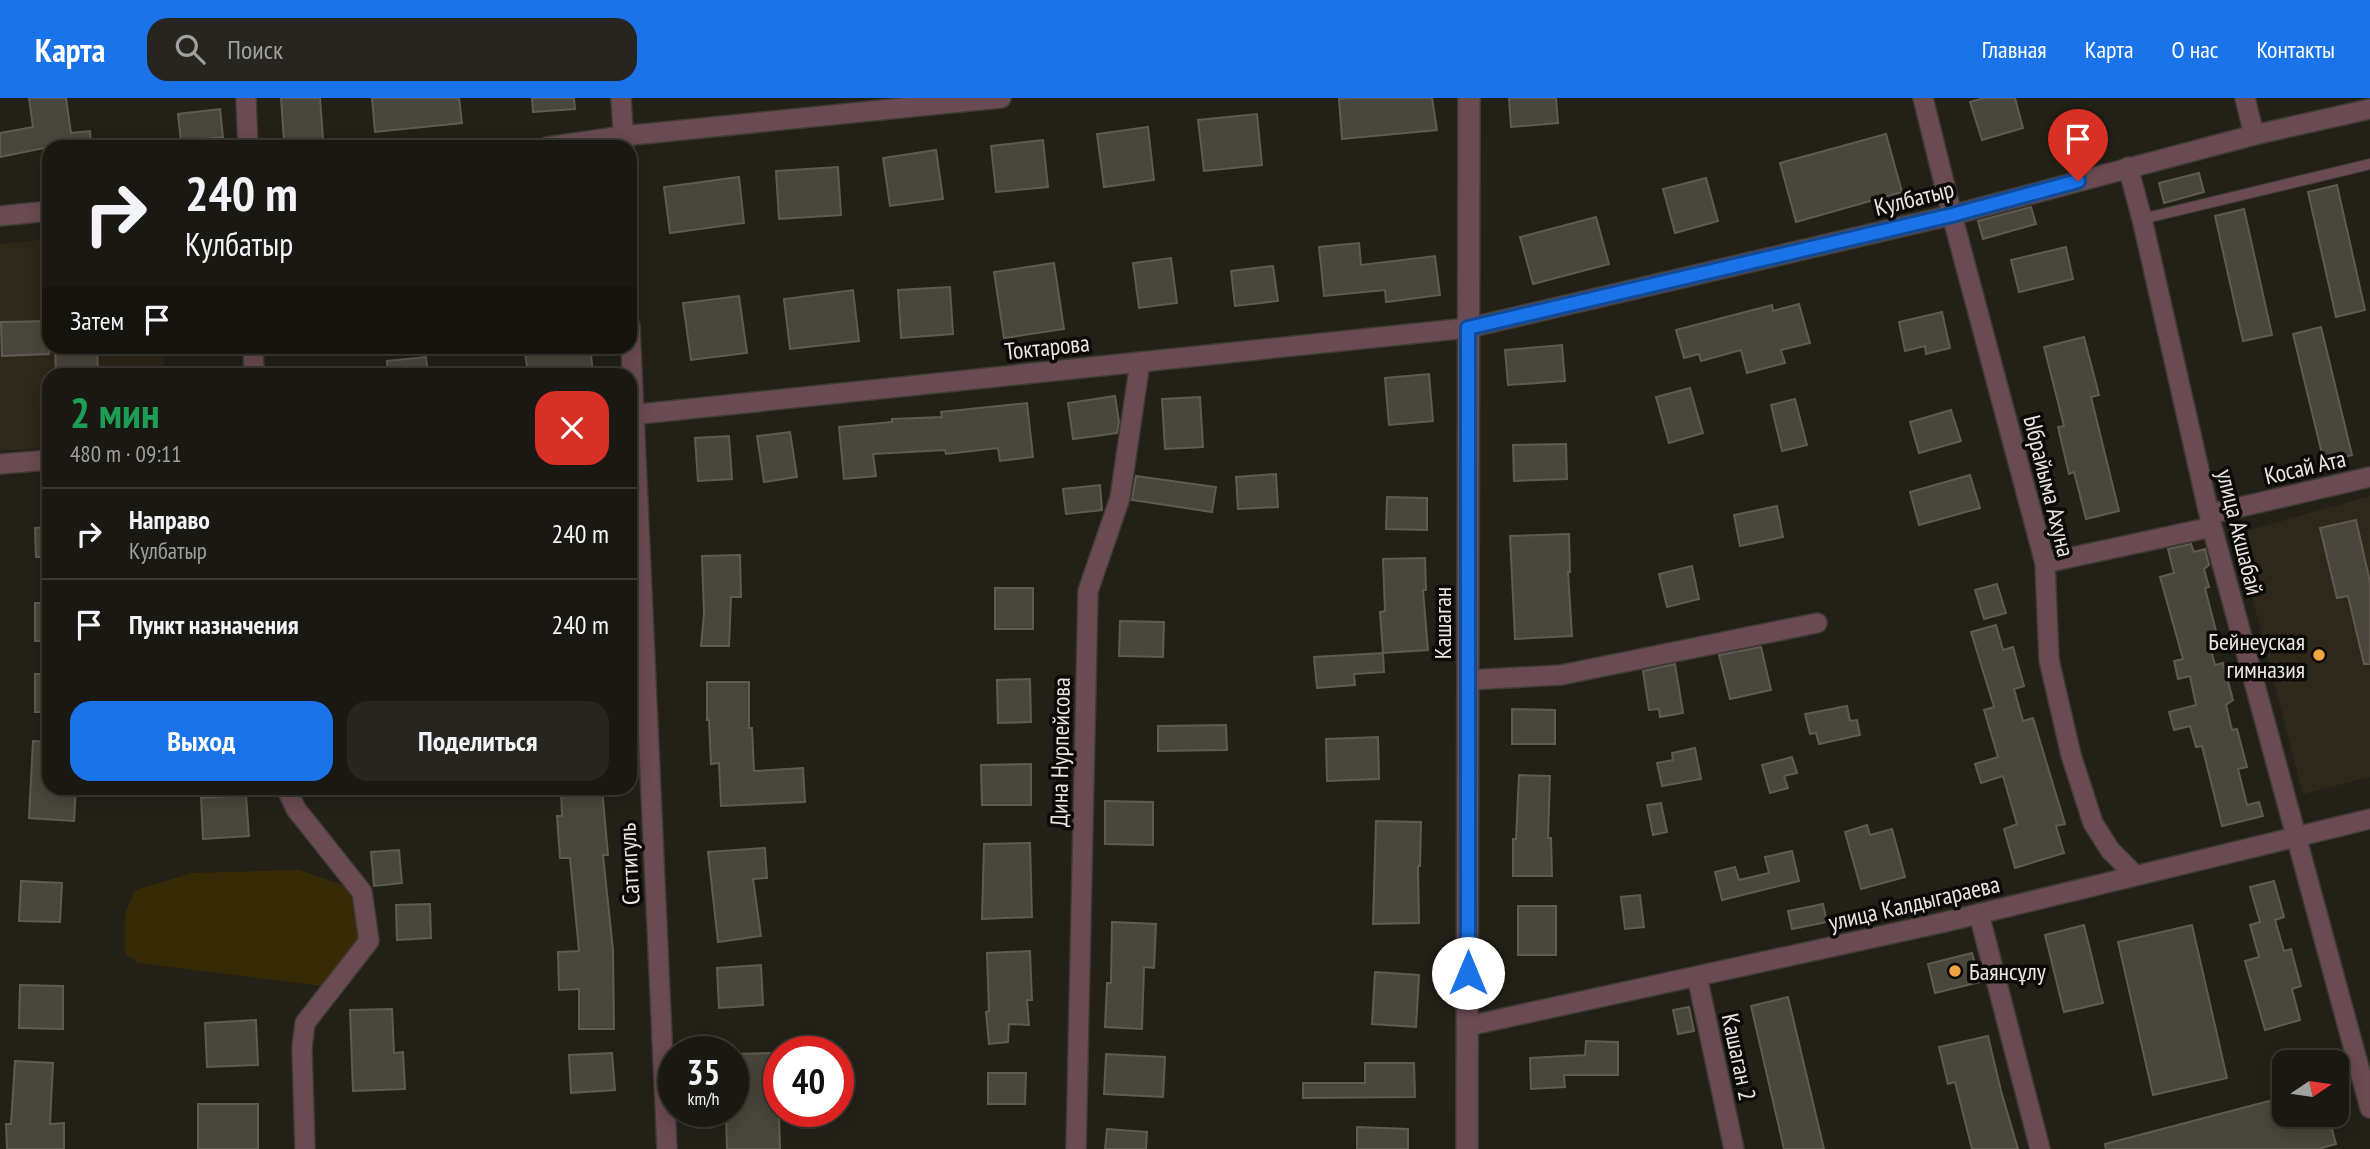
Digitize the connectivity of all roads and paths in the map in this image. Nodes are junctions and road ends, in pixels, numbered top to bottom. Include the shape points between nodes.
1 (246, 98) edge
2 (621, 98) edge
3 (1001, 98) edge
4 (1469, 98) edge
5 (1923, 98) edge
6 (2245, 98) edge
7 (2370, 109) edge
8 (2254, 135) junction
9 (248, 140) edge
10 (624, 140) edge
11 (633, 140) edge
12 (2370, 164) edge
13 (2128, 167) junction
14 (42, 212) edge
15 (1952, 215) junction
16 (0, 216) edge
17 (2142, 219) junction
18 (1468, 328) junction
19 (1140, 362) junction
20 (637, 414) edge
21 (42, 461) edge
22 (0, 464) edge
23 (2370, 477) edge
24 (637, 520) edge
25 (2211, 520) junction
26 (2045, 563) junction
27 (1818, 623) dead end
28 (1468, 680) junction
29 (289, 795) edge
30 (2370, 819) edge
31 (2298, 836) junction
32 (2135, 875) junction
33 (1979, 914) junction
34 (1697, 976) junction
35 (1468, 1026) junction
36 (2370, 1108) edge
37 (306, 1149) edge
38 (667, 1149) edge
39 (1076, 1149) edge
40 (1468, 1149) edge
41 (1734, 1149) edge
42 (2040, 1149) edge

1 - 9 street
2 - 10 street
3 - 11 street
4 - 18 street, Кашаган
5 - 15 street, Ыбрайыма Ахуна
6 - 8 street
7 - 8 street, Кулбатыр
8 - 13 street, Кулбатыр
12 - 17 lane
13 - 15 street, Кулбатыр
13 - 17 street, улица Акшабай
14 - 16 street
15 - 18 street, Кулбатыр
15 - 26 street, Ыбрайыма Ахуна
17 - 25 street, улица Акшабай
18 - 19 street, Токтарова
18 - 28 street, Кашаган
19 - 20 street, Токтарова
19 - 39 street, Дина Нурпейсова via 1120,498 1088,591
21 - 22 street
23 - 25 street, Косай Ата
24 - 38 street, Саттигуль
25 - 26 street, Косай Ата
25 - 31 street, улица Акшабай
26 - 32 street, Ыбрайыма Ахуна via 2049,660 2071,755 2093,822 2110,850
27 - 28 street via 1561,675
28 - 35 street, Кашаган
29 - 37 street via 362,892 369,941 305,1023
30 - 31 street, улица Калдыгараева
31 - 32 street, улица Калдыгараева
31 - 36 street, улица Акшабай
32 - 33 street, улица Калдыгараева
33 - 34 street, улица Калдыгараева
33 - 42 street
34 - 35 street, улица Калдыгараева
34 - 41 street, Кашаган 2
35 - 40 street, Кашаган

